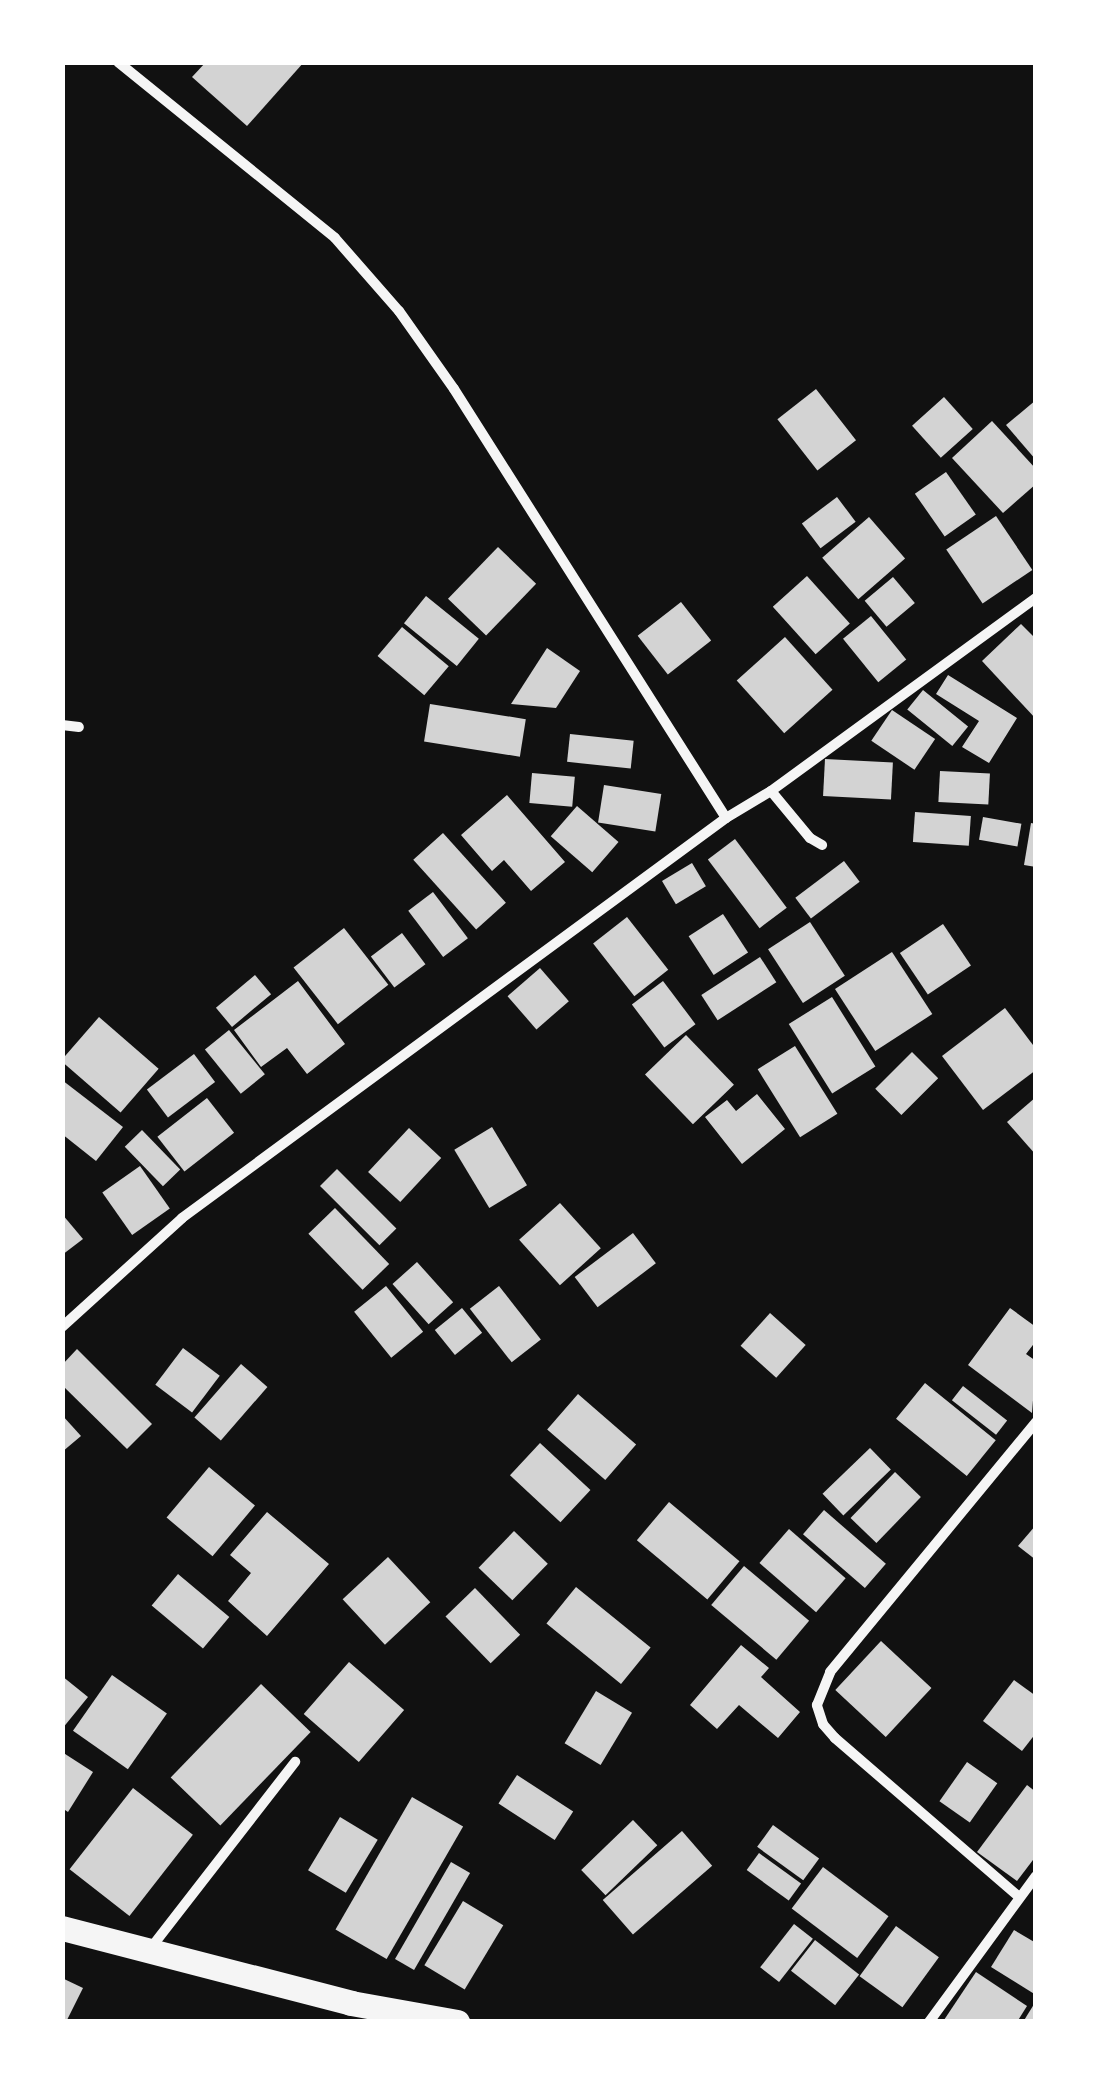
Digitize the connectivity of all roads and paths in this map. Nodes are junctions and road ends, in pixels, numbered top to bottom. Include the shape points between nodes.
1 (118, 62) edge
2 (1036, 598) edge
3 (62, 725) edge
4 (79, 728) dead end
5 (771, 791) junction
6 (726, 818) junction
7 (822, 845) dead end
8 (62, 1327) edge
9 (1036, 1422) edge
10 (295, 1762) dead end
11 (1036, 1876) edge
12 (1018, 1896) junction
13 (62, 1928) edge
14 (146, 1954) junction
15 (457, 2022) edge
16 (929, 2022) edge

1 - 6 street via 335,238 399,312
2 - 5 street
3 - 4 street
5 - 6 street
5 - 7 street
6 - 8 street via 182,1218
9 - 12 street via 830,1672 817,1706 834,1738
10 - 14 street
11 - 12 street
12 - 16 street
13 - 14 main road
14 - 15 main road

